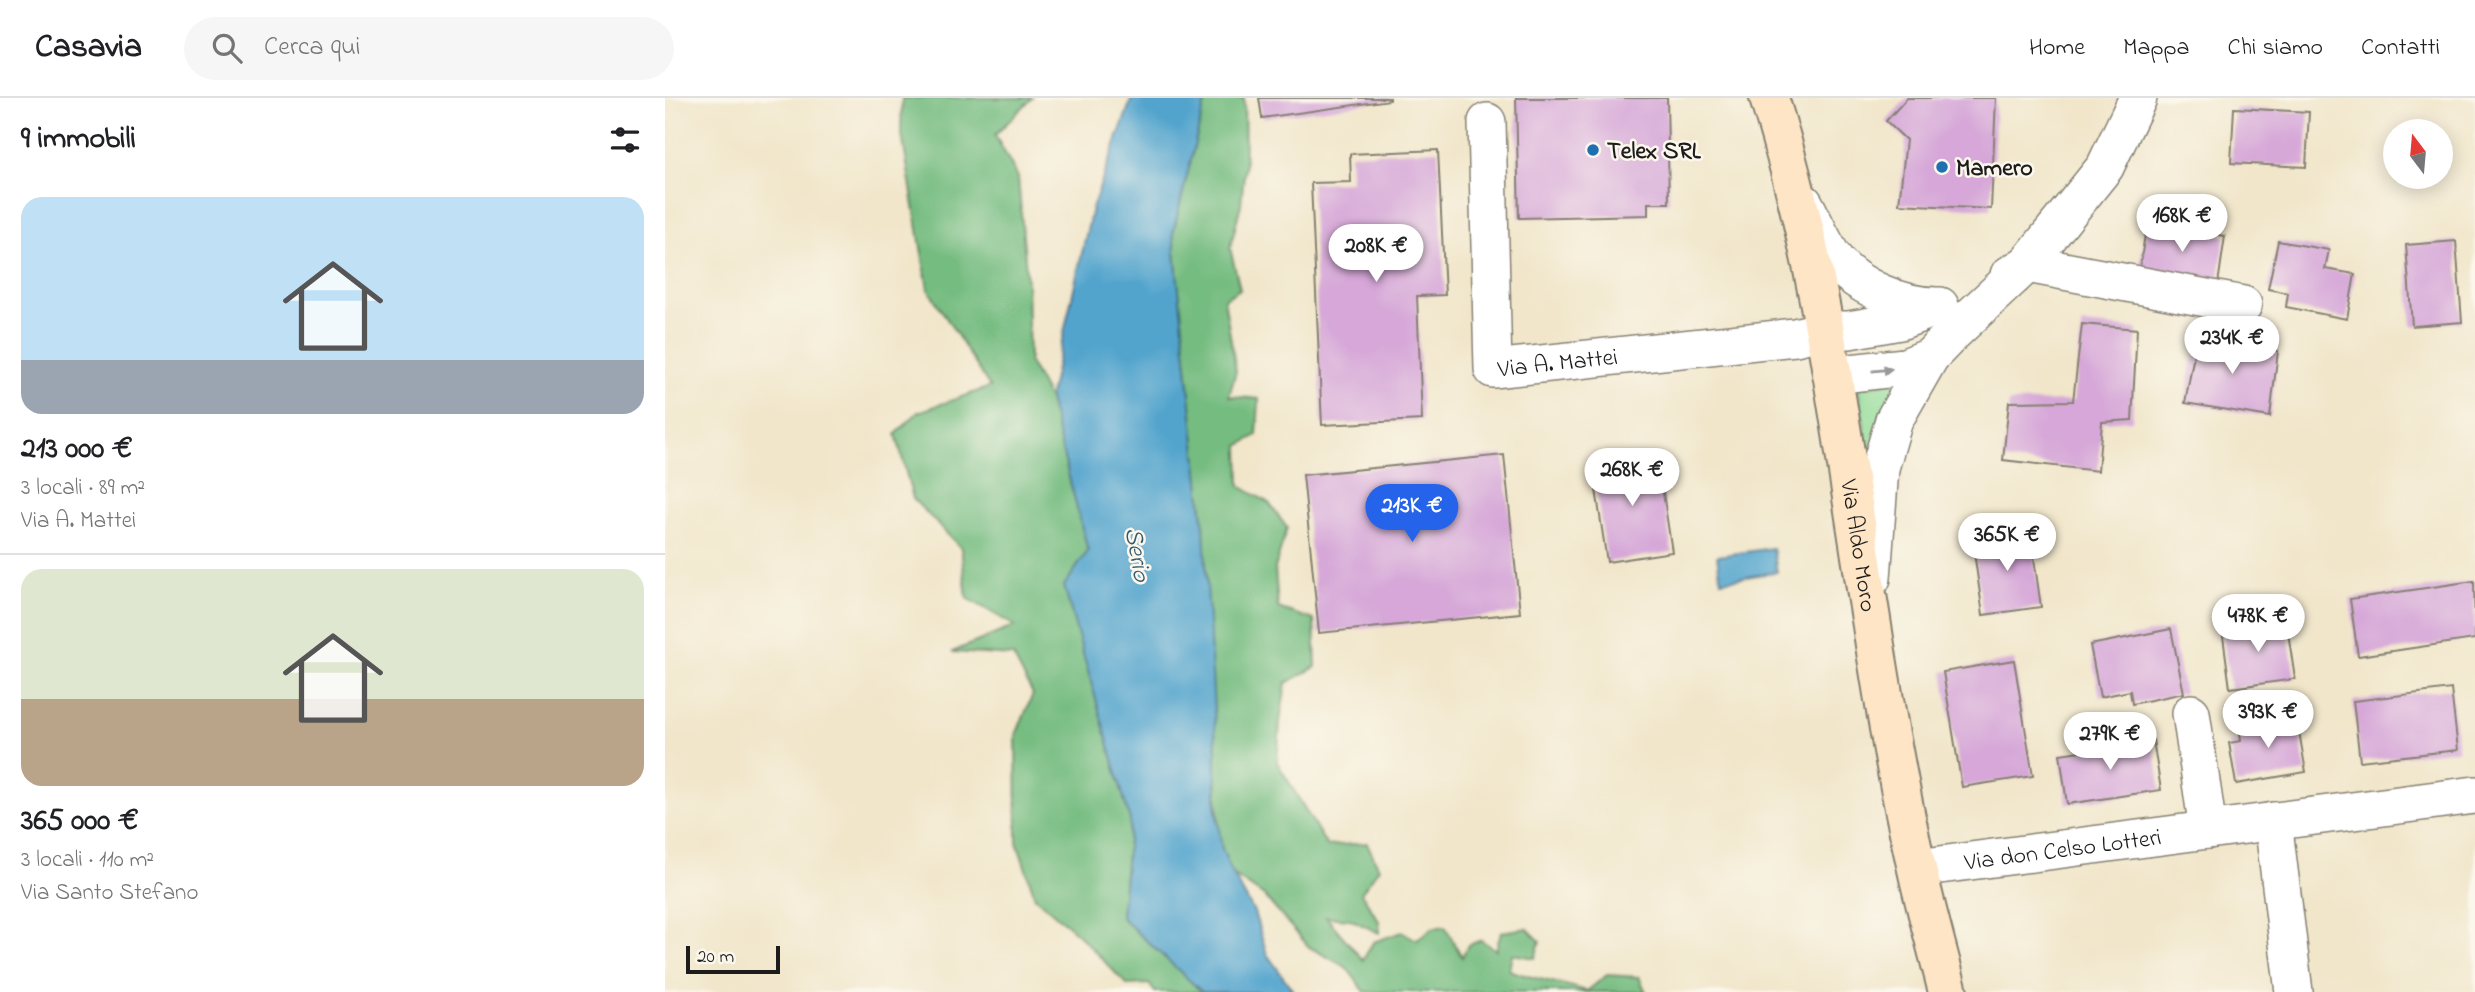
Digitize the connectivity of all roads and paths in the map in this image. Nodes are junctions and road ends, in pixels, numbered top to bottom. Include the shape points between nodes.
1 (1769, 98) edge
2 (2138, 98) edge
3 (1487, 122) dead end
4 (1796, 187) junction
5 (2027, 264) junction
6 (2243, 305) dead end
7 (1938, 307) junction
8 (1824, 330) junction
9 (1930, 357) junction
10 (1832, 375) junction
11 (1870, 614) junction
12 (2191, 713) dead end
13 (2475, 795) edge
14 (2273, 821) junction
15 (2208, 830) junction
16 (1917, 868) junction
17 (1948, 992) edge
18 (2294, 992) edge

1 - 4 street, Via Aldo Moro
2 - 5 street via 2105,167
3 - 8 street, Via A. Mattei via 1493,369 1795,337
4 - 7 street via 1834,259 1867,288
4 - 8 street, Via Aldo Moro
5 - 6 street
5 - 7 street via 1980,292
5 - 9 street
7 - 8 street via 1900,321
8 - 10 street, Via Aldo Moro
10 -> 9 street via 1905,367
9 - 11 street via 1894,420 1880,468
10 - 11 street, Via Aldo Moro
11 - 16 street, Via Aldo Moro
12 - 15 street
13 - 14 street, Via don Celso Lotteri
14 - 15 street, Via don Celso Lotteri
14 - 18 street
15 - 16 street, Via don Celso Lotteri
16 - 17 street, Via Aldo Moro

